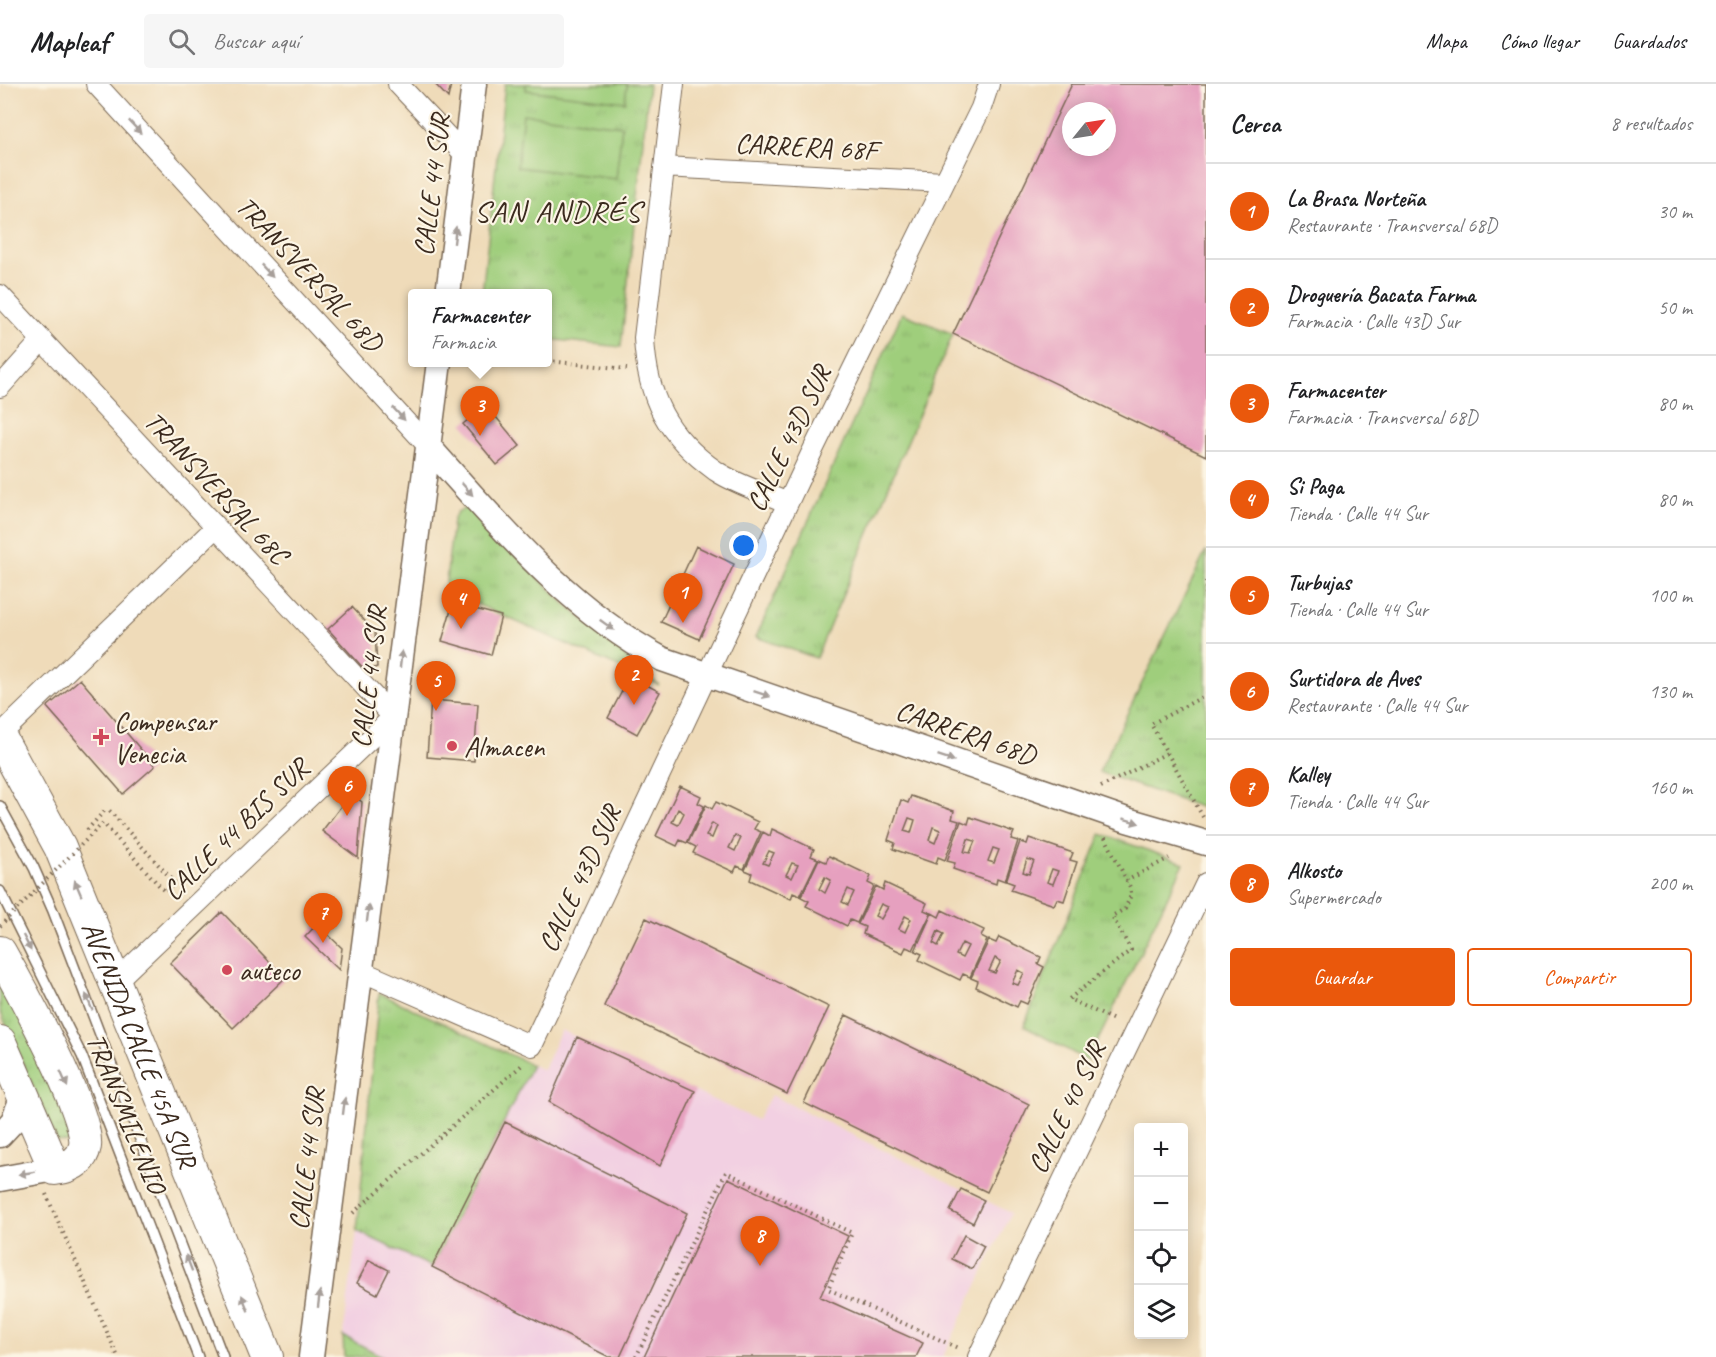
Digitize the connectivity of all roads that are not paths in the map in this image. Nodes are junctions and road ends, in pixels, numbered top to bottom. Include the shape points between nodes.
1 (96, 84) edge
2 (398, 84) edge
3 (474, 84) edge
4 (674, 84) edge
5 (989, 84) edge
6 (465, 155) junction
7 (664, 167) junction
8 (944, 182) junction
9 (449, 289) edge
10 (0, 295) edge
11 (42, 340) junction
12 (438, 367) edge
13 (0, 387) edge
14 (428, 446) junction
15 (788, 503) junction
16 (216, 527) junction
17 (707, 675) junction
18 (393, 717) junction
19 (0, 736) edge
20 (0, 806) edge
21 (1206, 843) edge
22 (1206, 883) edge
23 (0, 891) edge
24 (0, 952) edge
25 (361, 971) junction
26 (116, 982) junction
27 (0, 1042) edge
28 (23, 1096) junction
29 (0, 1135) edge
30 (57, 1176) junction
31 (0, 1179) edge
32 (198, 1357) edge
33 (224, 1357) edge
34 (267, 1357) edge
35 (311, 1357) edge
36 (978, 1357) edge

1 -> 14 street, TRANSVERSAL 68D
2 - 6 street
3 - 6 street, CALLE 44 SUR
4 - 7 street
5 - 8 street, CALLE 43D SUR
9 -> 6 street, CALLE 44 SUR
7 - 8 street, CARRERA 68F
7 - 15 street via 644,338 646,371 659,409 681,442 718,472
8 - 15 street, CALLE 43D SUR
10 - 11 street, TRANSVERSAL 68C
11 - 13 street
11 - 16 street, TRANSVERSAL 68C
12 - 14 street, CALLE 44 SUR
14 -> 17 street, TRANSVERSAL 68D via 527,555 602,623 662,659
18 -> 14 street, CALLE 44 SUR
15 - 17 street, CALLE 43D SUR
16 - 18 street, TRANSVERSAL 68C
16 - 19 street
17 -> 21 street, CARRERA 68D via 1127,820
17 - 25 street, CALLE 43D SUR via 531,1052
25 -> 18 street, CALLE 44 SUR
18 - 26 street, CALLE 44 BIS SUR
26 -> 19 highway, AVENIDA CALLE 45A SUR via 60,847
33 -> 20 lane, TRANSMILENIO via 53,911
22 - 36 street, CALLE 40 SUR
23 -> 32 lane, TRANSMILENIO via 82,1056
24 -> 30 highway via 35,1017 82,1125 85,1147 81,1158
35 -> 25 street, CALLE 44 SUR
34 -> 26 highway, AVENIDA CALLE 45A SUR
27 - 28 highway
28 - 29 street via 13,1121
28 - 30 highway
30 -> 31 street

